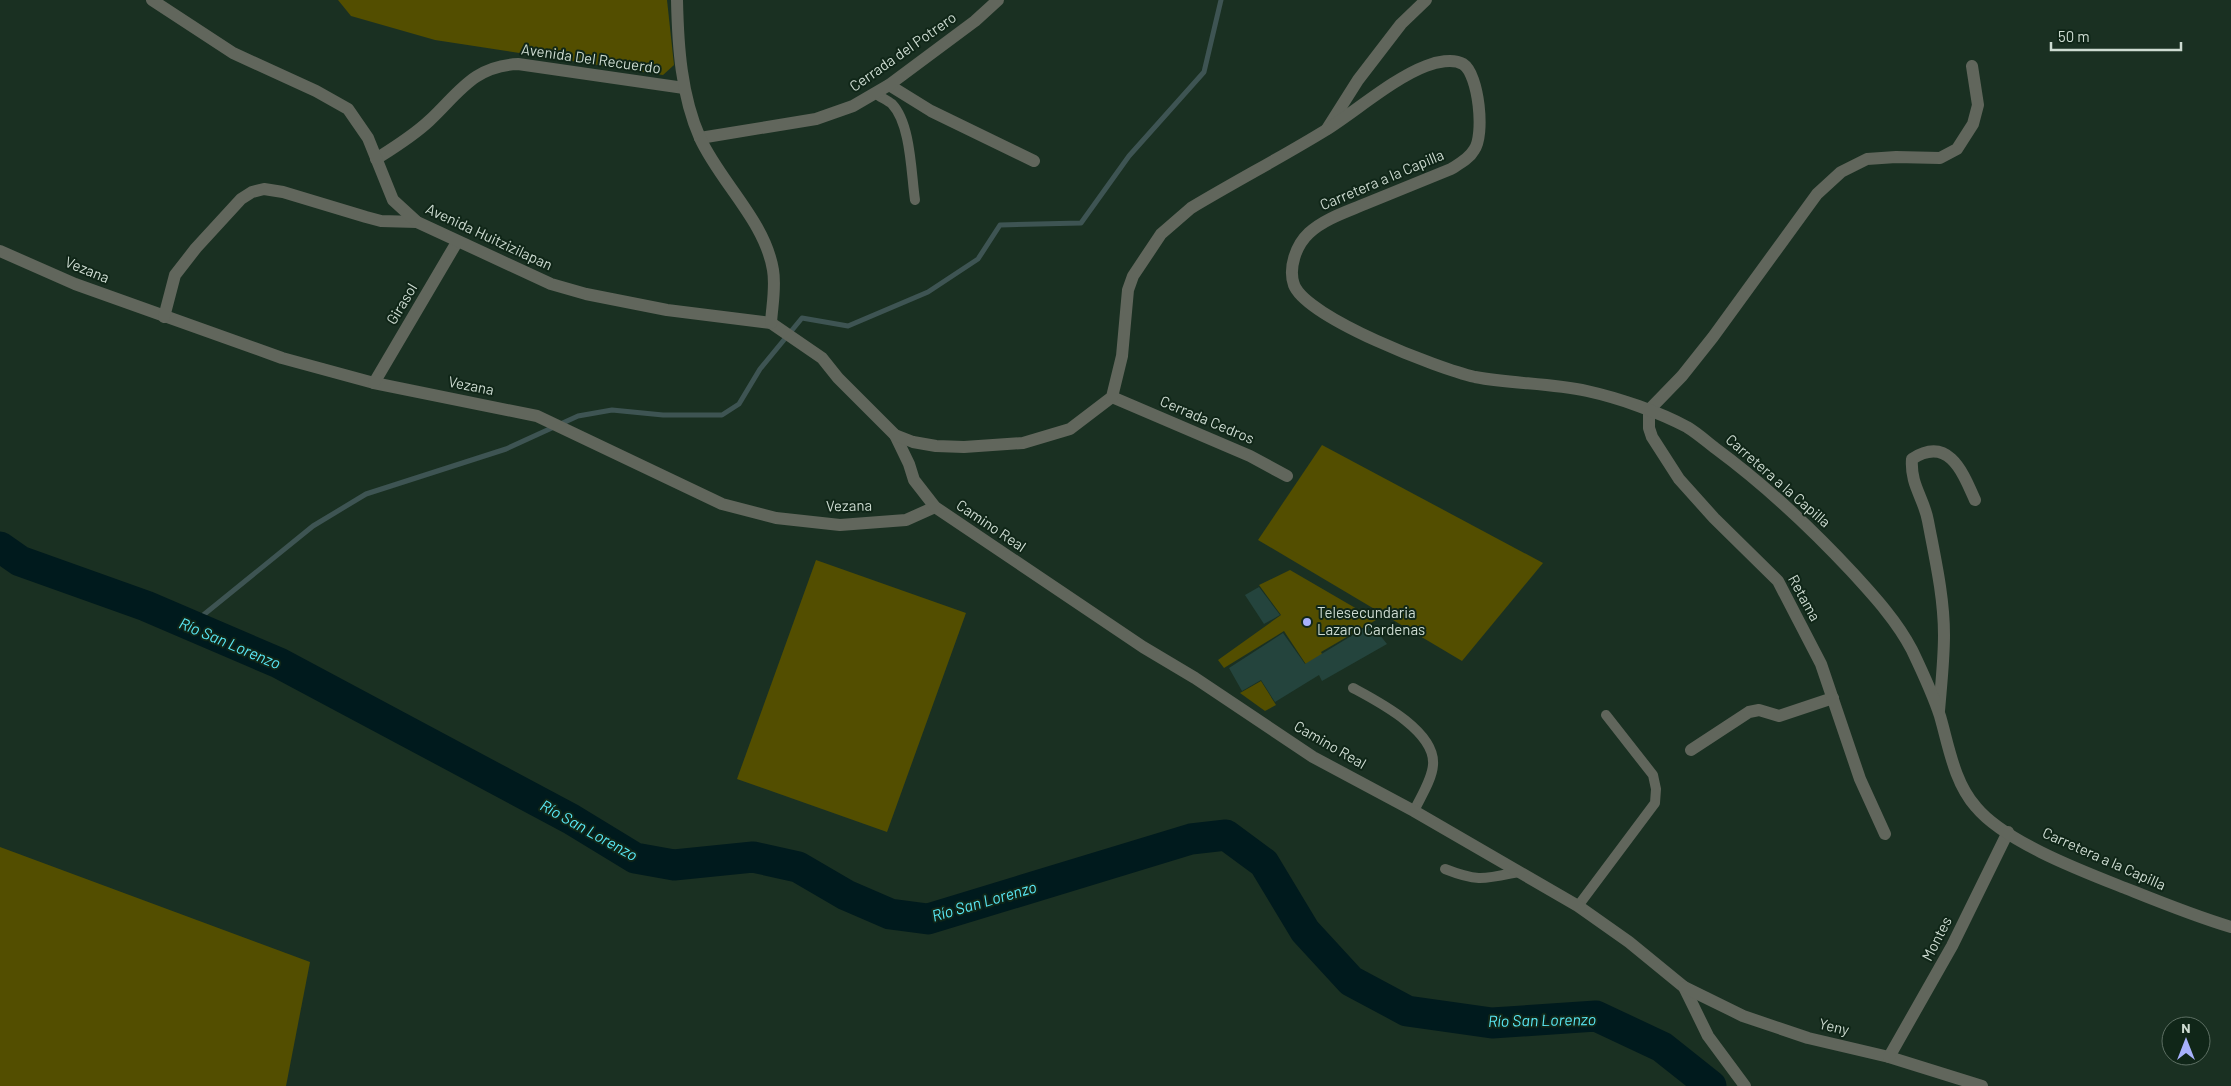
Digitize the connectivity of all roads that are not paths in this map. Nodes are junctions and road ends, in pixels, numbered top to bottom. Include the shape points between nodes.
1 (152, 0) edge
2 (676, 0) edge
3 (998, 0) edge
4 (1426, 0) edge
5 (1972, 66) dead end
6 (890, 85) junction
7 (684, 88) junction
8 (875, 93) junction
9 (1327, 129) junction
10 (700, 138) junction
11 (376, 159) junction
12 (1034, 161) dead end
13 (915, 200) dead end
14 (417, 222) junction
15 (457, 242) junction
16 (0, 251) edge
17 (164, 317) junction
18 (776, 326) junction
19 (374, 383) junction
20 (1112, 397) junction
21 (1649, 410) junction
22 (895, 435) junction
23 (1287, 476) dead end
24 (1974, 500) dead end
25 (935, 507) junction
26 (1353, 688) dead end
27 (1833, 698) junction
28 (1939, 712) junction
29 (1606, 715) dead end
30 (1691, 750) dead end
31 (1414, 811) junction
32 (2008, 832) junction
33 (1885, 834) dead end
34 (1445, 869) dead end
35 (1518, 872) junction
36 (1578, 906) junction
37 (2231, 927) edge
38 (1684, 987) junction
39 (1888, 1057) junction
40 (1745, 1086) edge
41 (1982, 1086) edge

1 - 11 street, Avenida Huitzizilapan via 233,52 348,109 368,138
2 - 7 street
3 - 6 street, Cerrada del Potrero
4 - 9 street via 1401,24 1358,80
5 - 21 street via 1978,104 1973,124 1957,149 1940,158 1867,159 1841,172 1817,194 1713,337
6 - 8 street, Cerrada del Potrero
6 - 12 street via 931,111
7 - 10 street
7 - 11 street, Avenida Del Recuerdo via 518,64 504,65 481,72 469,80 412,135
8 - 10 street, Cerrada del Potrero via 853,106 816,119
8 - 13 lane via 892,104 902,121 908,142
9 - 20 street, Carretera a la Capilla via 1191,208 1161,234 1142,260 1128,290 1122,356
9 - 21 street, Carretera a la Capilla via 1425,66 1463,64 1474,81 1480,128 1475,150 1451,169 1343,213 1307,235 1295,253 1292,267 1293,283 1300,296 1378,342 1457,373 1588,391
10 - 18 street via 766,246 773,270
11 - 14 street, Avenida Huitzizilapan via 393,200
14 - 15 street, Avenida Huitzizilapan
14 - 17 street via 381,221 283,192 264,189 252,192 241,199 196,248 176,275
15 - 18 street, Avenida Huitzizilapan via 551,284 586,294
15 - 19 street, Girasol
16 - 17 street, Vezana via 75,284
17 - 19 street, Vezana via 282,358
18 - 22 street via 822,358
19 - 25 street, Vezana via 537,416 707,498 776,518 858,524 906,520
20 - 22 street via 1070,429 1023,443 936,446
20 - 23 street, Cerrada Cedros via 1250,456
21 - 27 street, Retama via 1652,437 1679,479 1778,581 1821,664
21 - 28 street, Carretera a la Capilla via 1688,428 1747,472 1820,538 1881,604 1896,625 1912,650
22 - 25 street, Camino Real via 910,464 914,480
24 - 28 street via 1960,466 1946,455 1926,452 1912,459 1913,479 1928,518 1942,603 1944,635
25 - 31 street, Camino Real via 1313,756
26 - 31 lane via 1395,711 1411,725 1432,753 1433,765
27 - 30 street via 1779,716 1759,710 1749,712
27 - 33 street, Retama via 1860,779
28 - 32 street, Carretera a la Capilla via 1952,763 1965,791 1976,808
29 - 36 lane via 1653,775 1655,803
31 - 35 street, Camino Real
32 - 37 street, Carretera a la Capilla via 2069,865
32 - 39 street, Montes via 1952,946
34 - 35 lane via 1468,879
35 - 36 street, Camino Real
36 - 38 street, Camino Real
38 - 39 street, Yeny via 1743,1016 1808,1038
38 - 40 street, Camino Real via 1708,1036
39 - 41 street, Yeny

